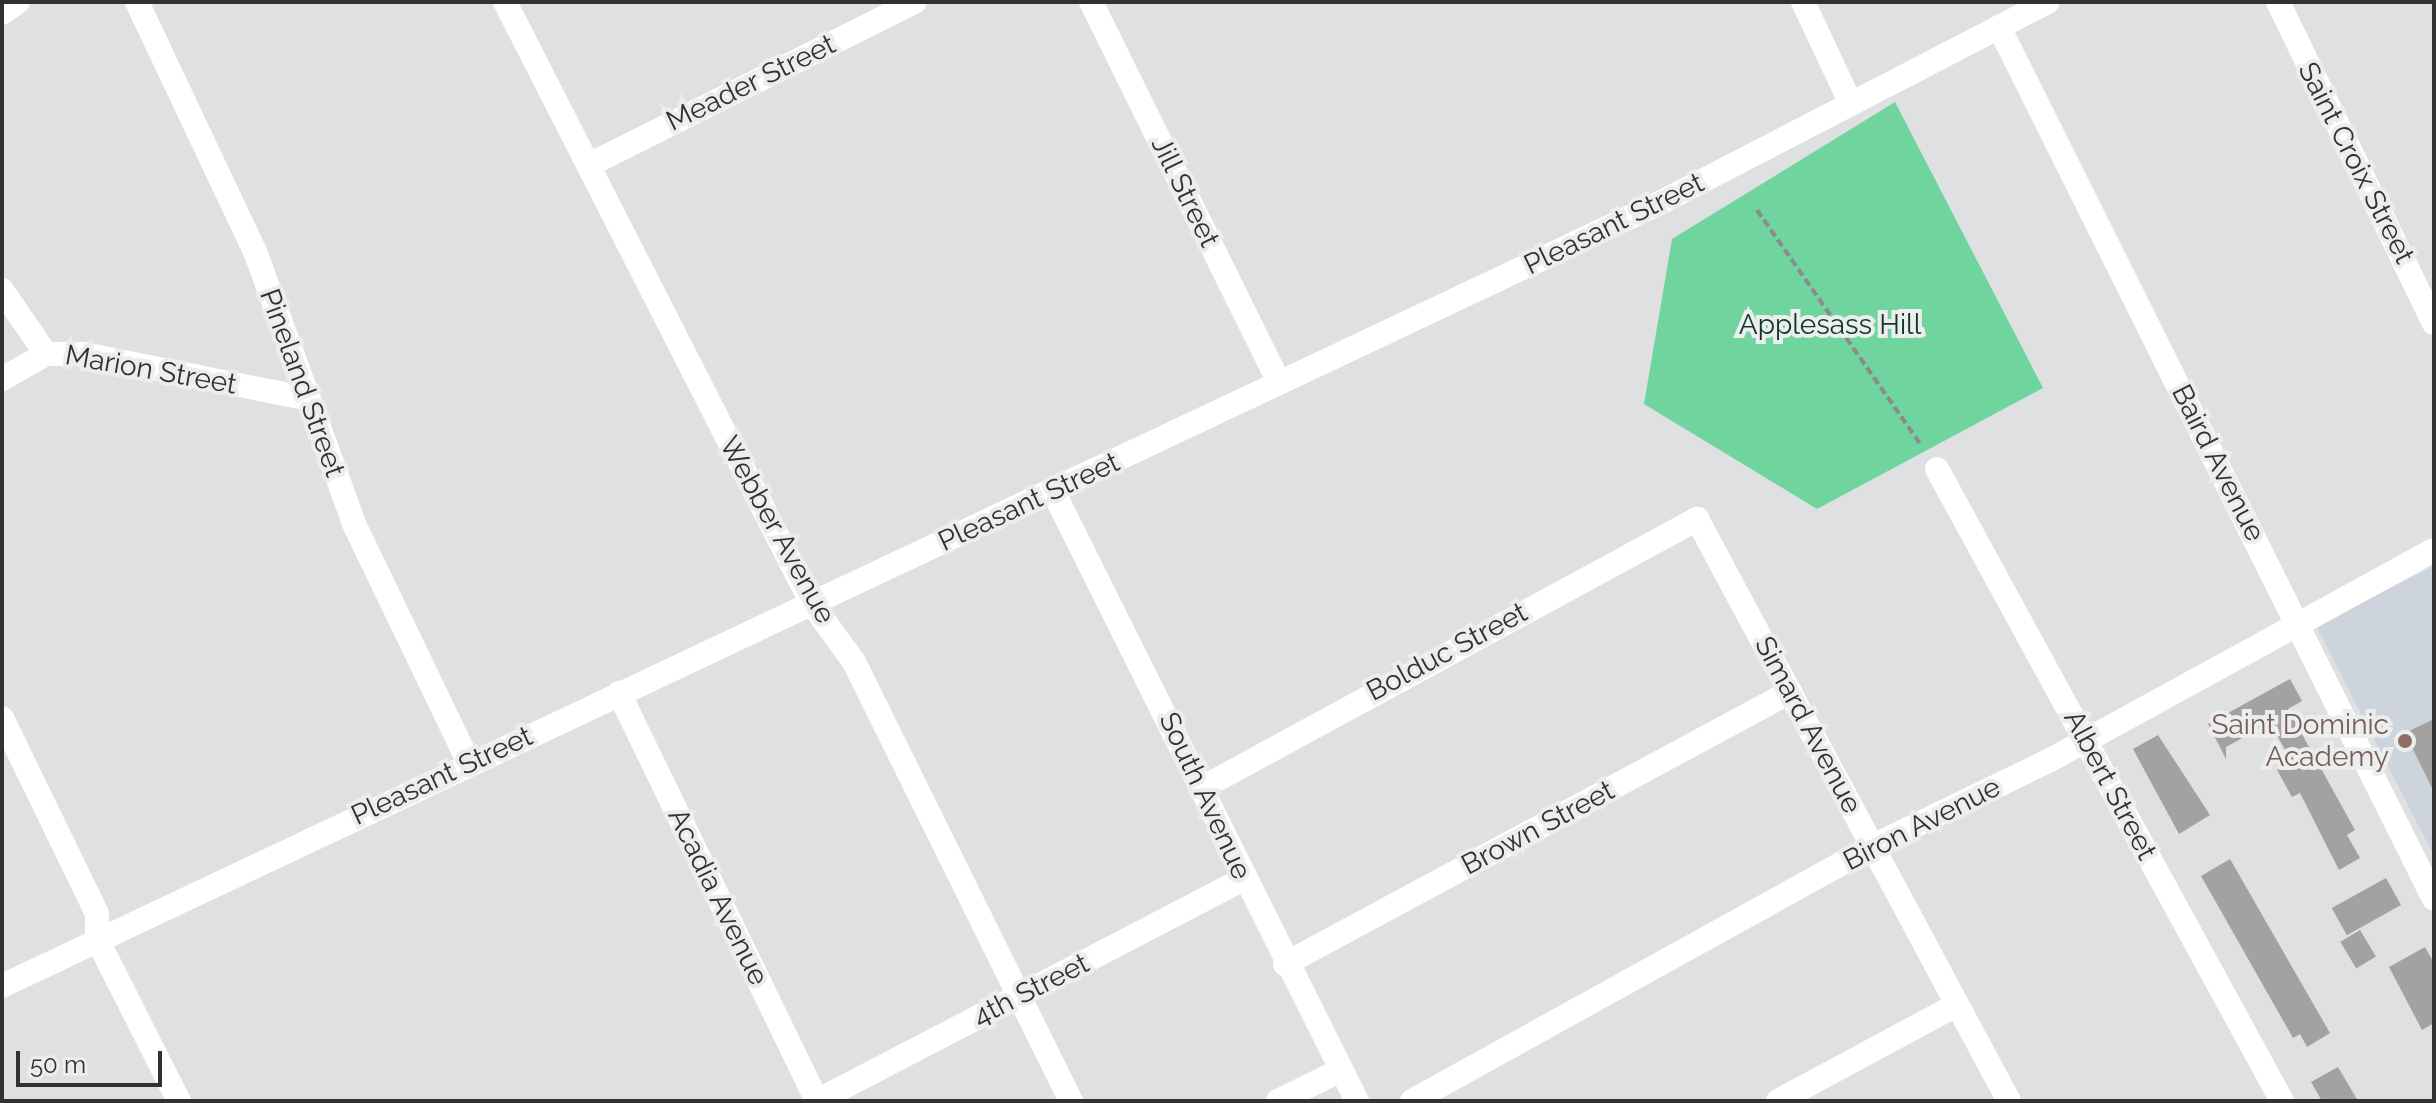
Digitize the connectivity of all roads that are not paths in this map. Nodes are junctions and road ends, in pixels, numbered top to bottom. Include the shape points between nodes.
1 (18, 2) edge
2 (137, 2) edge
3 (505, 2) edge
4 (914, 2) edge
5 (1091, 2) edge
6 (1803, 2) edge
7 (2048, 2) edge
8 (2278, 2) edge
9 (2, 13) edge
10 (1999, 27) junction
11 (1851, 104) junction
12 (589, 165) junction
13 (2, 290) edge
14 (2434, 323) edge
15 (46, 354) junction
16 (2, 379) edge
17 (1279, 382) junction
18 (305, 398) junction
19 (1937, 469) dead end
20 (1053, 491) junction
21 (1697, 519) joint
22 (2434, 550) edge
23 (812, 604) junction
24 (2299, 627) junction
25 (1790, 692) junction
26 (619, 693) junction
27 (2, 718) edge
28 (2086, 740) junction
29 (469, 763) junction
30 (1200, 789) junction
31 (1873, 846) junction
32 (1244, 879) junction
33 (2434, 899) edge
34 (97, 939) junction
35 (1285, 964) junction
36 (2, 986) edge
37 (1019, 997) junction
38 (1956, 1005) junction
39 (1339, 1071) junction
40 (179, 1101) edge
41 (817, 1101) edge
42 (1071, 1101) edge
43 (1278, 1101) edge
44 (1357, 1101) edge
45 (1412, 1101) edge
46 (1778, 1101) edge
47 (2009, 1101) edge
48 (2282, 1101) edge

1 - 9 street
2 - 18 street, Pineland Street via 256,254
3 - 12 street, Webber Avenue
4 - 12 street, Meader Street
5 - 17 street, Jill Street
6 - 11 street
7 - 10 street, Pleasant Street
8 - 14 street, Saint Croix Street
10 - 11 street, Pleasant Street
10 - 24 street, Baird Avenue
11 - 17 street, Pleasant Street via 1656,205
12 - 23 street, Webber Avenue
13 - 15 street
15 - 16 street, Marion Street
15 - 18 street, Marion Street via 127,359
17 - 20 street, Pleasant Street
18 - 29 street, Pineland Street via 381,584
19 - 28 street, Albert Street
20 - 23 street, Pleasant Street
20 - 30 street, South Avenue
21 - 25 street, Simard Avenue
21 - 30 street, Bolduc Street
22 - 24 street, Biron Avenue
23 - 26 street, Pleasant Street
23 - 37 street, Webber Avenue via 854,662
24 - 28 street, Biron Avenue
24 - 33 street, Baird Avenue
25 - 31 street, Simard Avenue
25 - 35 street, Brown Street
26 - 29 street, Pleasant Street
26 - 41 street, Acadia Avenue
27 - 34 street via 97,914
28 - 31 street, Biron Avenue
28 - 48 street, Albert Street
29 - 34 street, Pleasant Street
30 - 32 street, South Avenue
31 - 38 street, Simard Avenue
31 - 45 street, Biron Avenue
32 - 35 street, South Avenue
32 - 37 street, 4th Street
34 - 36 street, Pleasant Street
34 - 40 street
35 - 39 street, South Avenue
37 - 41 street, 4th Street
37 - 42 street, Webber Avenue
38 - 46 street
38 - 47 street, Simard Avenue
39 - 43 street
39 - 44 street, South Avenue

